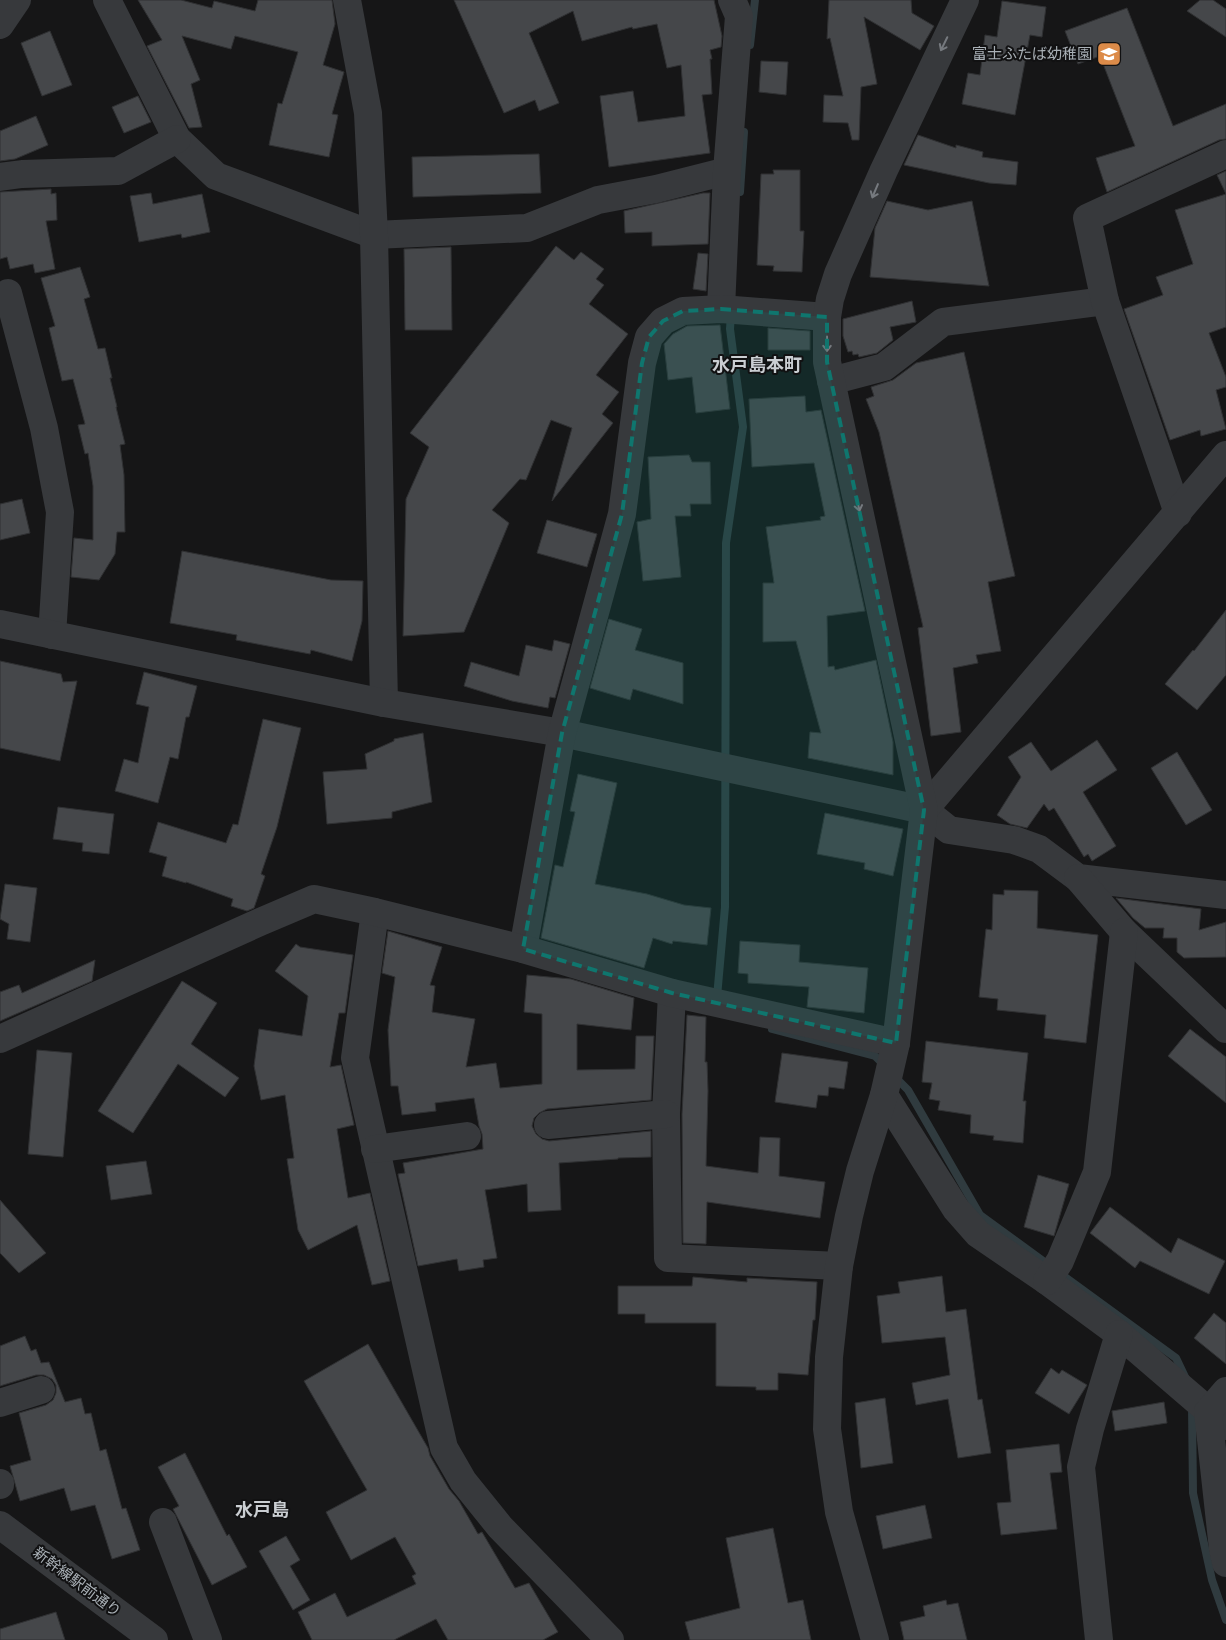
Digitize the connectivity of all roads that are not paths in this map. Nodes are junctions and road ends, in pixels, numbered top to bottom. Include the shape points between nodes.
1 (17, 0) edge
2 (107, 0) edge
3 (347, 0) edge
4 (965, 0) edge
5 (737, 5) edge
6 (0, 25) edge
7 (176, 138) junction
8 (1226, 154) edge
9 (727, 172) junction
10 (0, 177) edge
11 (374, 235) junction
12 (8, 293) dead end
13 (1105, 302) junction
14 (721, 309) junction
15 (827, 318) junction
16 (831, 380) junction
17 (1226, 455) edge
18 (1178, 513) junction
19 (0, 624) edge
20 (52, 635) junction
21 (384, 703) junction
22 (562, 733) junction
23 (924, 810) junction
24 (1078, 878) junction
25 (1226, 895) edge
26 (375, 912) junction
27 (1124, 932) junction
28 (523, 949) junction
29 (672, 993) junction
30 (1226, 1029) edge
31 (0, 1038) edge
32 (896, 1044) junction
33 (885, 1091) junction
34 (666, 1114) junction
35 (548, 1125) dead end
36 (467, 1136) dead end
37 (375, 1149) junction
38 (839, 1266) junction
39 (1047, 1281) junction
40 (1119, 1334) junction
41 (41, 1390) dead end
42 (1226, 1391) edge
43 (0, 1403) edge
44 (1211, 1414) edge
45 (163, 1522) dead end
46 (0, 1524) edge
47 (1226, 1563) edge
48 (154, 1640) edge
49 (208, 1640) edge
50 (610, 1640) edge
51 (875, 1640) edge
52 (1099, 1640) edge

1 - 6 street
2 - 7 street
3 - 11 street via 368,113
4 -> 15 street via 838,274
5 - 9 street
7 - 10 street via 118,171
7 - 11 street via 216,176
8 - 13 street via 1087,218
9 - 11 street via 656,190 598,200 527,228
9 - 14 street
11 - 21 street
12 - 20 street via 44,428 60,512
13 - 16 street via 942,322 884,367
13 - 18 street
14 - 15 street
14 - 22 street via 684,311 663,321 649,337 642,363 622,514
15 -> 16 street via 827,362
16 -> 23 street
17 - 18 street
18 - 23 street
19 - 20 street
20 - 21 street
21 - 22 street
22 - 23 street
22 - 28 street
23 - 24 street via 949,830 1014,840 1039,849
23 - 32 street
24 - 25 street
24 - 27 street
26 - 28 street
26 - 31 street via 314,899
26 - 37 street via 355,1058
27 - 30 street
27 - 39 street via 1097,1172 1060,1261
28 - 29 street
29 - 32 street
29 - 34 street
32 - 33 street
33 - 38 street via 860,1171
33 - 39 street via 956,1210 978,1234
34 - 35 street
34 - 38 street via 668,1258
36 - 37 street
37 - 50 street via 444,1448 463,1481 500,1527
38 - 51 street via 829,1357 827,1429 839,1512
39 - 40 street
40 - 44 street
40 - 52 street via 1080,1467
41 - 43 street
42 - 44 street
44 - 47 street
45 - 49 street
46 - 48 street, 新幹線駅前通り

